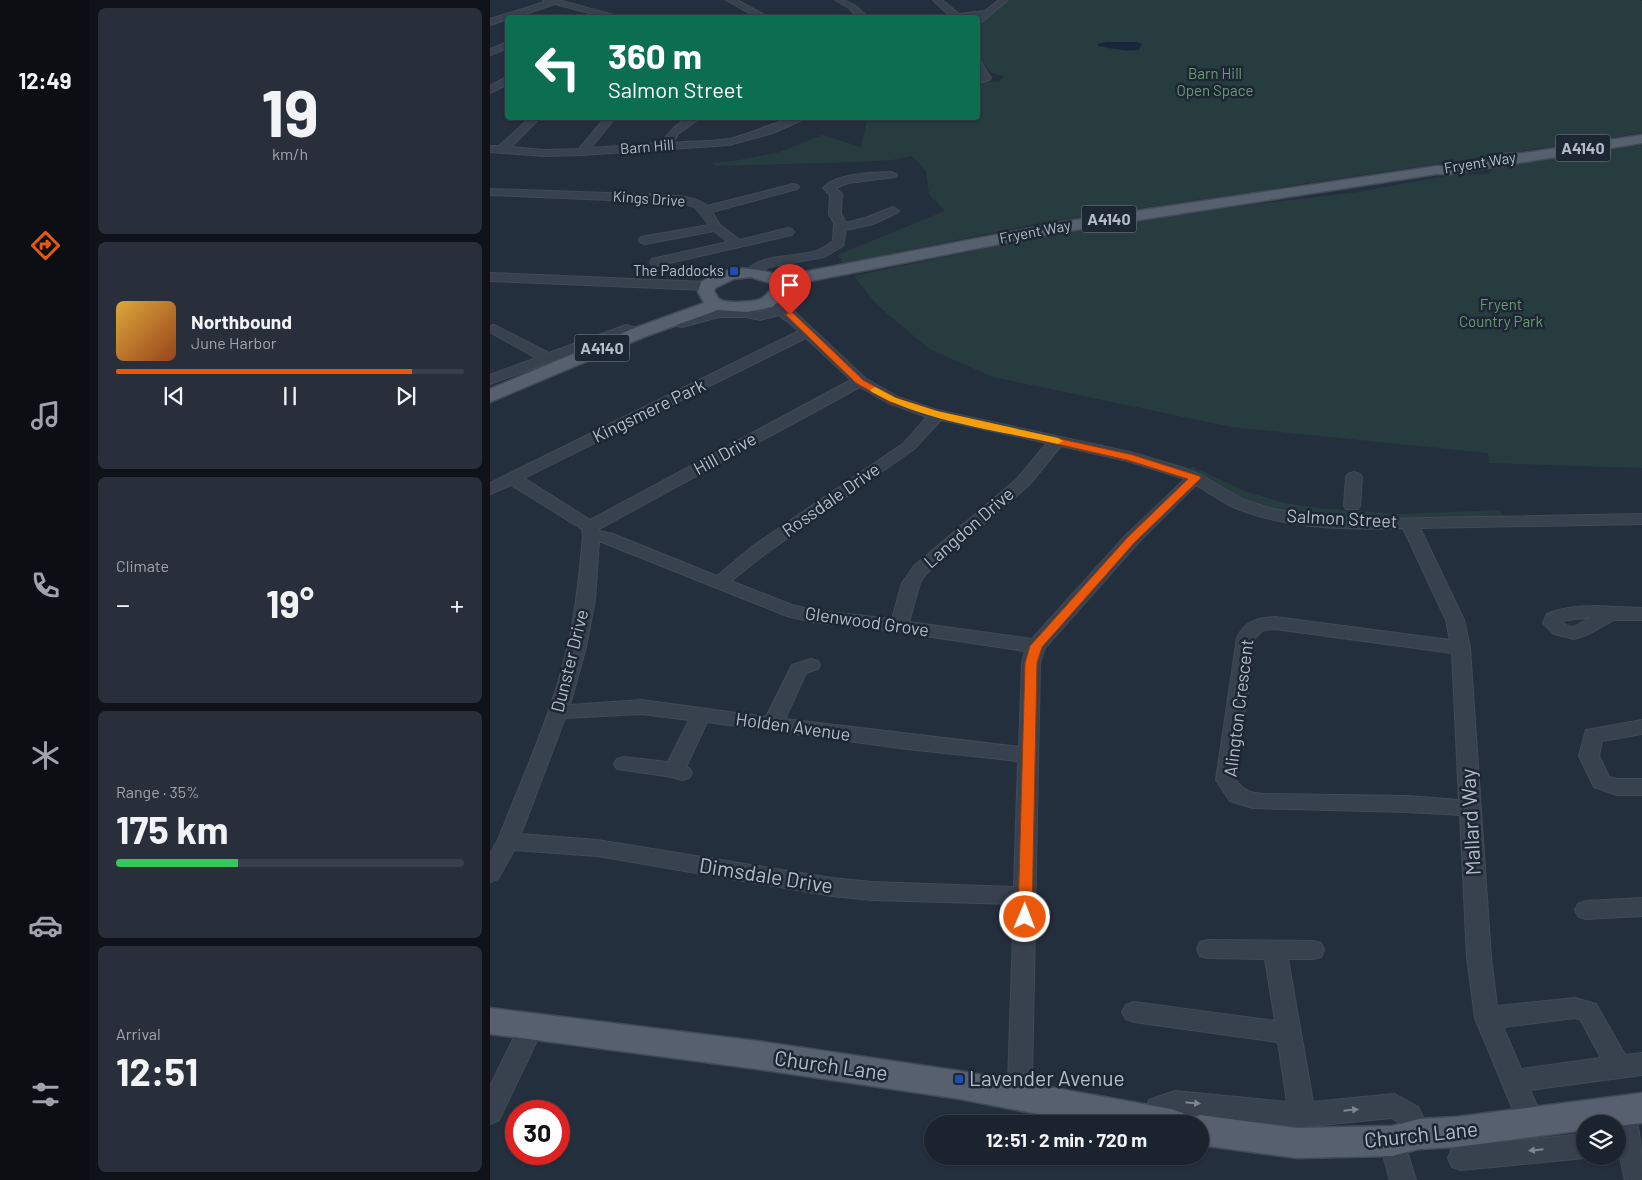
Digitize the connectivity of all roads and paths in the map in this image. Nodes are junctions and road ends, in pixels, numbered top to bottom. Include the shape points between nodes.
1 (730, 0) edge
2 (839, 0) edge
3 (937, 0) edge
4 (1004, 0) edge
5 (550, 1) edge
6 (602, 14) junction
7 (985, 14) junction
8 (510, 15) edge
9 (599, 15) edge
10 (607, 15) edge
11 (760, 15) edge
12 (861, 15) edge
13 (955, 15) edge
14 (976, 15) edge
15 (505, 17) edge
16 (980, 20) edge
17 (490, 22) edge
18 (505, 46) edge
19 (490, 52) edge
20 (980, 68) edge
21 (980, 80) edge
22 (505, 81) edge
23 (491, 88) edge
24 (505, 88) edge
25 (533, 120) edge
26 (608, 120) edge
27 (692, 120) edge
28 (795, 120) edge
29 (1642, 139) edge
30 (666, 146) junction
31 (496, 150) edge
32 (582, 152) junction
33 (891, 175) dead end
34 (793, 187) dead end
35 (490, 192) edge
36 (705, 210) junction
37 (893, 211) dead end
38 (716, 227) junction
39 (839, 228) junction
40 (788, 232) dead end
41 (645, 240) dead end
42 (738, 244) junction
43 (656, 262) dead end
44 (751, 272) junction
45 (490, 277) edge
46 (783, 282) junction
47 (707, 286) junction
48 (766, 303) junction
49 (715, 305) junction
50 (782, 310) junction
51 (677, 319) junction
52 (494, 329) dead end
53 (807, 332) junction
54 (638, 333) junction
55 (547, 358) junction
56 (490, 380) edge
57 (860, 382) junction
58 (490, 396) edge
59 (938, 414) junction
60 (1057, 441) junction
61 (1354, 477) dead end
62 (512, 478) junction
63 (1196, 478) junction
64 (490, 489) edge
65 (1352, 506) dead end
66 (1642, 520) edge
67 (1409, 523) junction
68 (591, 531) junction
69 (720, 582) junction
70 (899, 626) junction
71 (1036, 646) junction
72 (1461, 648) junction
73 (811, 665) dead end
74 (558, 712) junction
75 (700, 715) junction
76 (772, 725) junction
77 (1642, 727) edge
78 (1028, 755) junction
79 (624, 764) dead end
80 (1642, 787) edge
81 (1469, 808) junction
82 (508, 841) junction
83 (490, 873) edge
84 (1025, 896) junction
85 (1642, 907) edge
86 (1586, 910) dead end
87 (1208, 949) dead end
88 (1275, 950) junction
89 (1313, 950) dead end
90 (1134, 1012) dead end
91 (1487, 1018) junction
92 (490, 1020) edge
93 (532, 1026) junction
94 (1288, 1033) junction
95 (1642, 1064) edge
96 (1618, 1066) junction
97 (1513, 1081) junction
98 (1018, 1095) junction
99 (1631, 1109) edge
100 (490, 1112) edge
101 (1125, 1115) edge
102 (1160, 1115) edge
103 (1302, 1115) junction
104 (1531, 1122) junction
105 (1626, 1130) edge
106 (1209, 1131) edge
107 (1406, 1138) junction
108 (1576, 1147) edge
109 (1626, 1150) edge
110 (1461, 1158) dead end
111 (1403, 1180) edge
112 (1638, 1180) edge

1 - 11 street
2 - 12 street
3 - 13 street
4 - 7 street
5 - 6 street
5 - 8 street
6 - 9 street
6 - 10 street
7 - 14 street
7 - 16 street
15 - 17 street
18 - 19 street
20 - 21 street via 986,78
22 - 23 street
23 - 24 street
25 - 31 street
26 - 32 street
27 - 30 street via 674,132
28 - 30 street, Barn Hill via 742,140
29 - 46 main road, Fryent Way / A4140 via 1446,166 1437,170 1062,227
30 - 32 street, Barn Hill
31 - 32 street, Barn Hill
33 - 39 street via 831,184 829,188 836,194 835,214
34 - 36 street
35 - 36 street, Kings Drive via 676,199 691,202
36 - 38 street, Kings Drive
37 - 39 street via 869,222
38 - 41 street
38 - 42 street, Kings Drive
39 - 44 street via 839,243 820,254 765,264
40 - 42 street
42 - 43 street
44 - 46 main road
44 - 47 main road via 738,273
45 - 47 street
46 - 48 main road
47 - 49 main road via 706,292
48 - 49 main road via 732,307
48 - 50 street, Salmon Street
49 - 51 main road, A4140
50 - 51 street via 760,316 719,313 688,323
50 - 53 street, Salmon Street
51 - 54 main road, A4140
52 - 55 street
53 - 57 street, Salmon Street
53 - 62 street, Kingsmere Park
54 - 55 street via 626,329
54 - 58 main road, A4140
55 - 56 street
57 - 59 street, Salmon Street via 893,400
57 - 68 street, Hill Drive
59 - 60 street, Salmon Street
59 - 69 street, Rossdale Drive via 909,446 759,550
60 - 63 street, Salmon Street via 1130,457
60 - 70 street, Langdon Drive via 1023,482 920,570 911,583
61 - 65 street
62 - 64 street, Kingsmere Park
62 - 68 street
63 - 67 street, Salmon Street via 1238,503 1270,514 1319,521
63 - 71 street via 1131,540
66 - 67 street, Salmon Street
67 - 72 street, Mallard Way via 1454,620
68 - 69 street, Glenwood Grove
68 - 74 street, Dunster Drive via 584,610
69 - 70 street, Glenwood Grove via 787,610
70 - 71 street, Glenwood Grove
71 - 78 street via 1031,663
72 - 81 street, Mallard Way
72 - 81 street, Alington Crescent via 1275,623 1259,624 1249,629 1226,780 1232,793 1244,799 1266,802
73 - 76 street via 799,669
74 - 75 street, Holden Avenue via 642,707
74 - 82 street, Dunster Drive
75 - 76 street, Holden Avenue
75 - 79 street via 678,771
76 - 78 street, Holden Avenue
77 - 80 street via 1593,735 1589,756 1601,782 1617,787
78 - 84 street
81 - 91 street, Mallard Way via 1479,957
82 - 83 street, Dunster Drive
82 - 84 street, Dimsdale Drive via 597,848 832,887
84 - 98 street
85 - 86 street
87 - 88 street
88 - 89 street
88 - 94 street
90 - 94 street
91 - 96 street via 1574,1008 1588,1011
91 - 97 street, Mallard Way
92 - 93 main road, Church Lane
93 - 98 main road, Church Lane via 757,1055
93 - 100 street
94 - 103 street
95 - 96 street
96 - 97 street
97 - 104 street, Mallard Way
98 - 101 main road, Church Lane
99 - 104 main road, Church Lane
99 - 105 street
102 -> 103 street via 1158,1108 1175,1102
103 -> 107 street via 1394,1106 1409,1115
104 - 107 main road, Church Lane
106 - 107 main road, Church Lane via 1297,1143
107 - 111 street
108 -> 110 street
109 - 112 street

